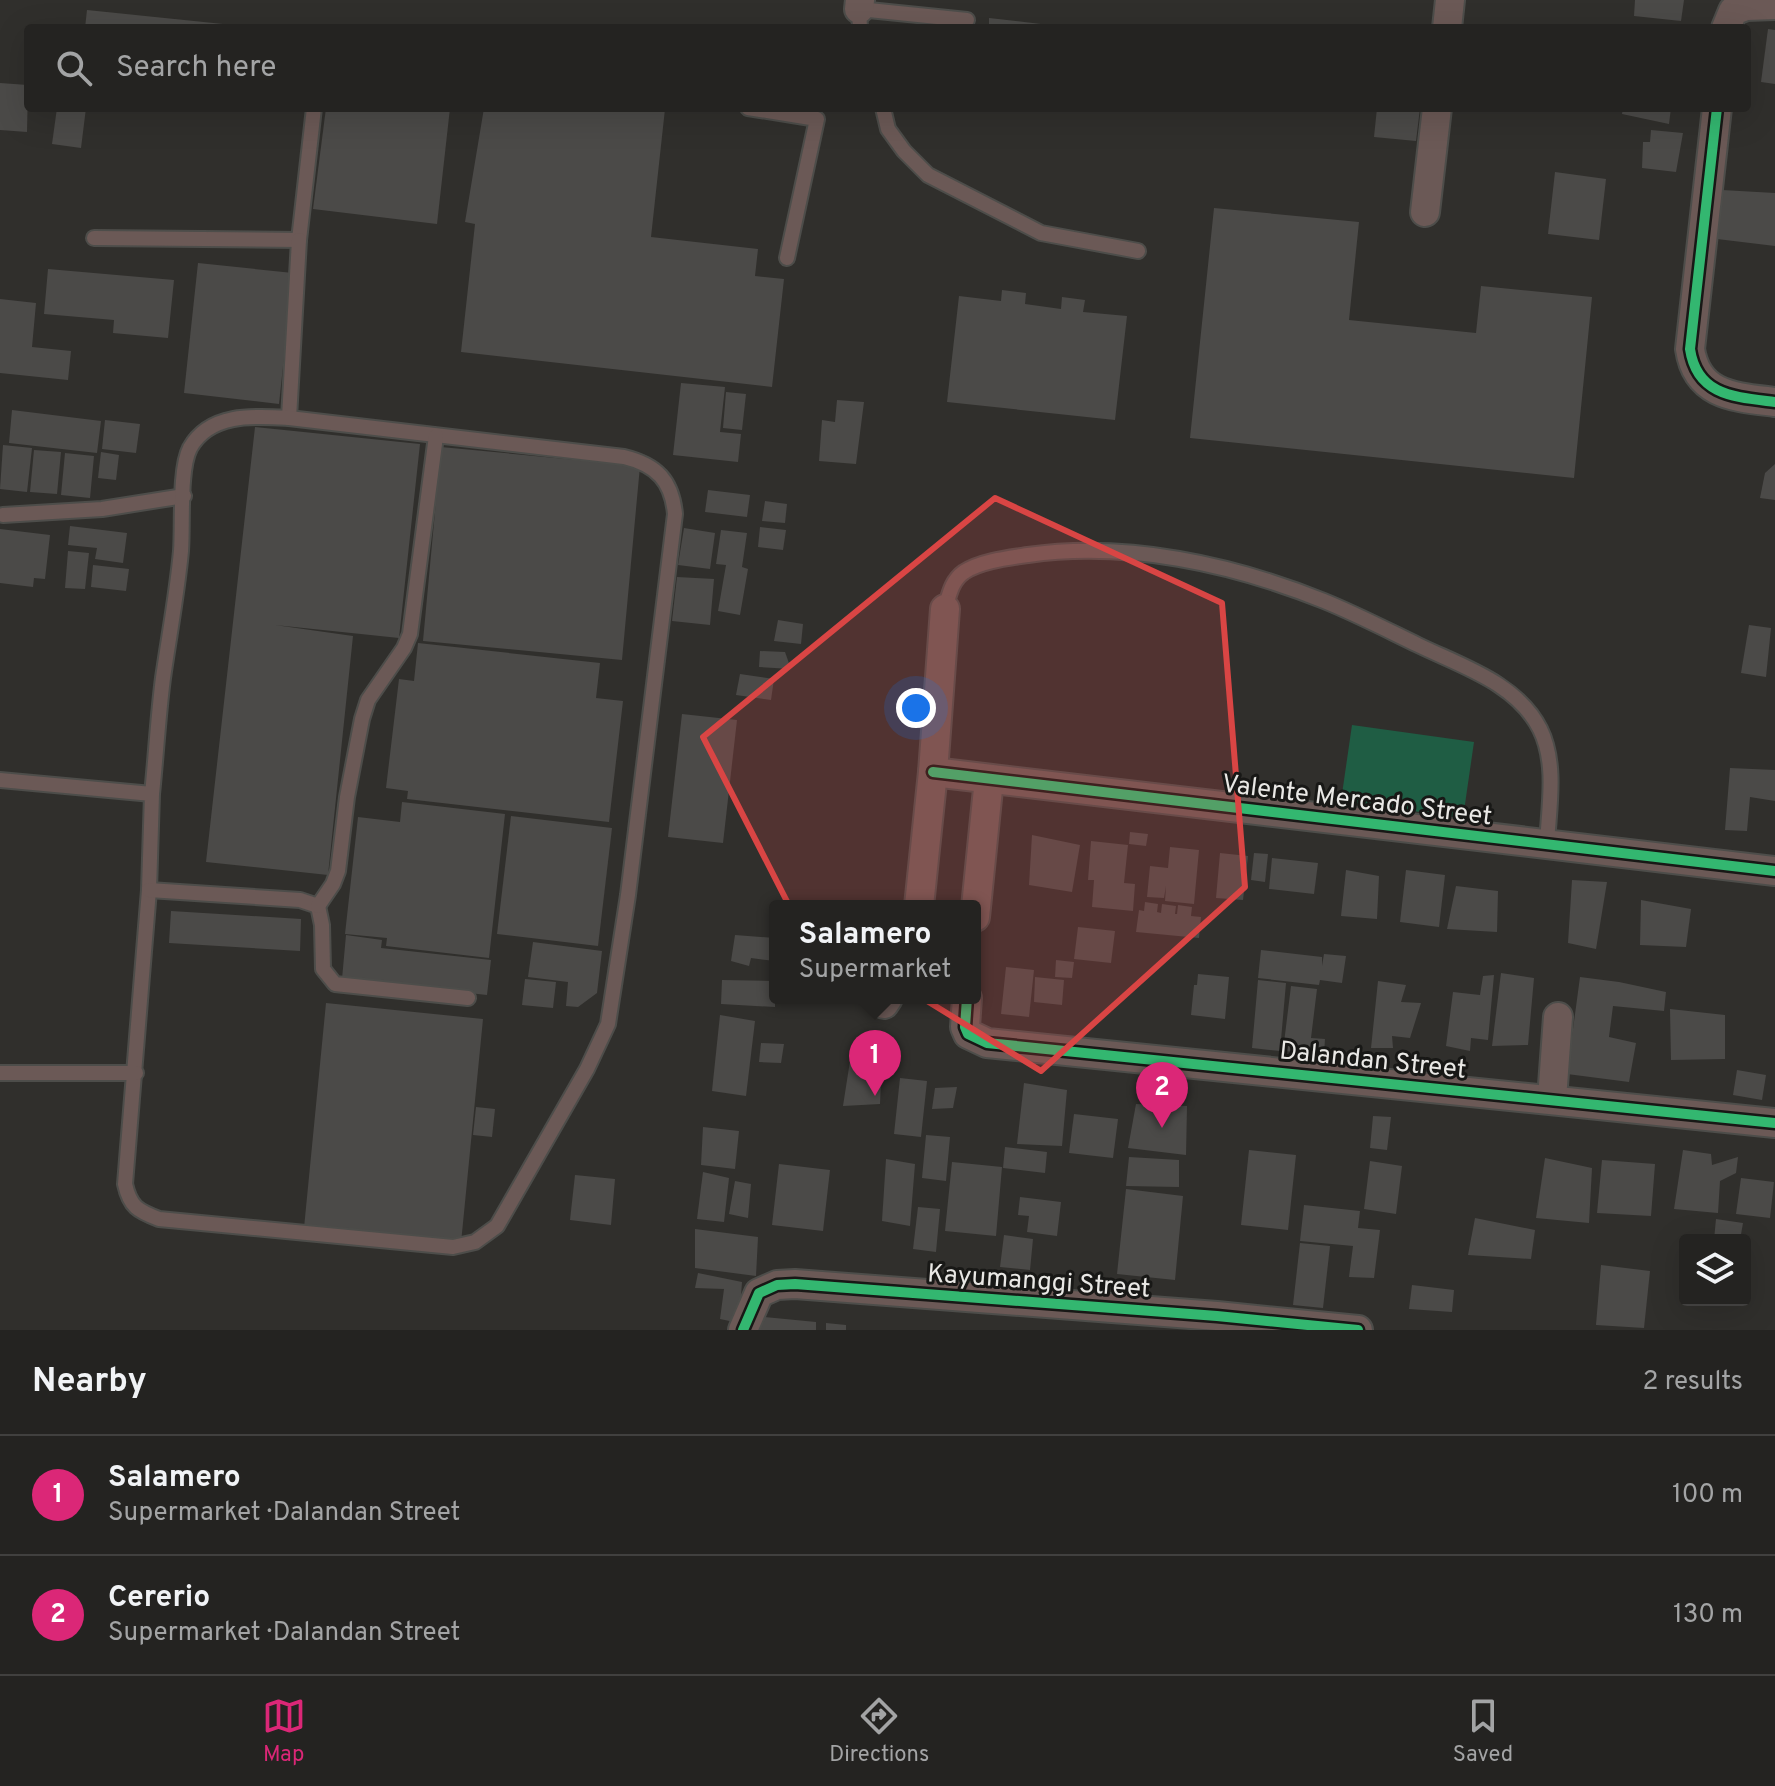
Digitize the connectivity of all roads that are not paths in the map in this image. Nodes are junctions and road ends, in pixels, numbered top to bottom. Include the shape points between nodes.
1 (1450, 0) edge
2 (1775, 5) edge
3 (860, 12) edge
4 (967, 20) dead end
5 (1447, 24) edge
6 (1728, 24) edge
7 (314, 112) edge
8 (884, 112) edge
9 (1437, 112) edge
10 (1717, 112) edge
11 (818, 113) edge
12 (1425, 212) dead end
13 (94, 238) dead end
14 (299, 240) junction
15 (1138, 251) dead end
16 (787, 258) dead end
17 (1775, 402) edge
18 (289, 418) junction
19 (436, 436) junction
20 (184, 496) junction
21 (3, 515) dead end
22 (945, 609) joint
23 (933, 772) junction
24 (989, 779) junction
25 (0, 780) edge
26 (152, 794) junction
27 (1547, 843) junction
28 (1775, 871) edge
29 (149, 890) junction
30 (920, 900) edge
31 (977, 900) edge
32 (318, 906) junction
33 (468, 998) dead end
34 (967, 1004) edge
35 (1558, 1017) dead end
36 (0, 1073) edge
37 (136, 1073) junction
38 (1552, 1099) junction
39 (1775, 1123) edge
40 (743, 1330) edge
41 (1358, 1330) edge

1 - 5 street
2 - 6 street via 1733,11
3 - 4 lane
7 - 14 lane
8 - 15 lane via 888,129 928,175 1041,233
9 - 12 street
10 - 17 street via 1690,349 1693,367 1707,385 1735,397
11 - 16 lane
13 - 14 lane
14 - 18 lane
18 - 19 lane
18 - 20 lane via 246,416 203,433 190,448
19 - 32 lane via 410,634 368,700 338,871
19 - 37 lane via 634,459 666,482 673,494 675,514 628,895 608,1024 587,1069 497,1226 475,1242 453,1247 174,1221 139,1212 130,1203 125,1184
20 - 21 lane via 102,509
20 - 26 lane
22 - 23 street
22 - 27 lane via 951,587 963,572 1050,552 1150,555 1209,564 1326,602 1495,682 1521,703 1540,730 1548,756
23 - 24 street, Valente Mercado Street
23 - 30 street
24 - 27 street, Valente Mercado Street
24 - 31 street
25 - 26 lane
26 - 29 lane
27 - 28 street, Valente Mercado Street
29 - 32 lane via 300,900
29 - 37 lane
32 - 33 lane via 323,969 335,984
34 - 38 street, Dalandan Street via 968,1034 987,1043
35 - 38 street
36 - 37 lane
38 - 39 street, Dalandan Street
40 - 41 street, Kayumanggi Street via 759,1293 795,1284

